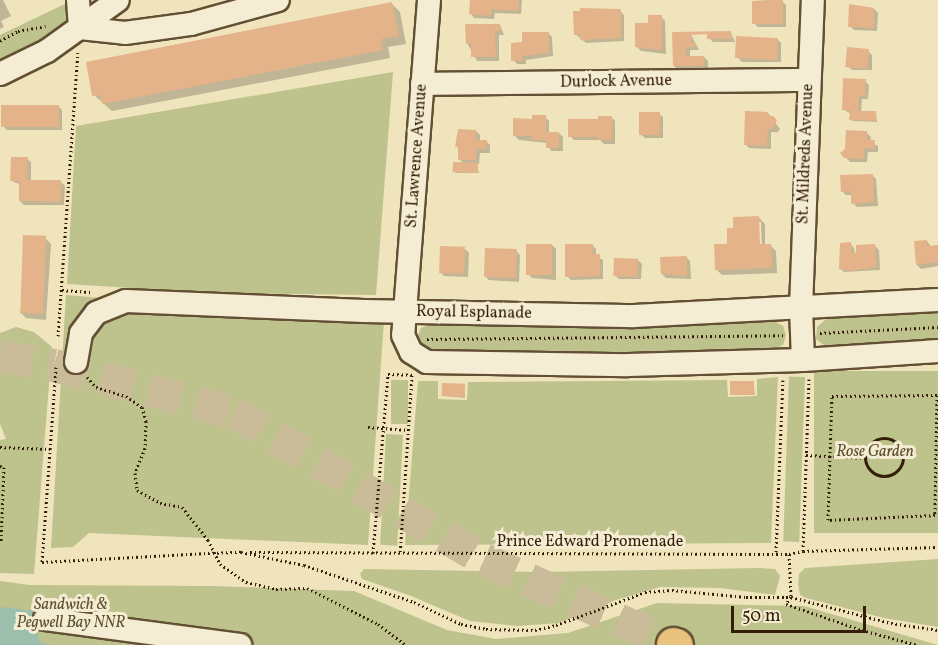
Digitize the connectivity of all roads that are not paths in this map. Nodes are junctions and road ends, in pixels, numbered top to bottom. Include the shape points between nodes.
1 (78, 0) edge
2 (118, 0) edge
3 (278, 0) edge
4 (429, 0) edge
5 (813, 0) edge
6 (74, 33) junction
7 (0, 74) edge
8 (809, 80) junction
9 (422, 84) junction
10 (938, 300) edge
11 (801, 308) junction
12 (405, 311) junction
13 (938, 351) edge
14 (66, 360) road end
15 (806, 366) junction
16 (45, 619) dead end
17 (240, 645) edge

1 - 6 street
2 - 6 street
3 - 6 street via 191,24 125,33
4 - 9 street, St. Lawrence Avenue
5 - 8 street, St. Mildreds Avenue
6 - 7 street
8 - 9 street, Durlock Avenue
8 - 11 street, St. Mildreds Avenue
9 - 12 street, St. Lawrence Avenue
10 - 11 street, Royal Esplanade
11 - 12 street, Royal Esplanade via 634,316
11 - 15 street
12 - 14 street via 126,301 96,313
12 - 15 street, Royal Esplanade via 403,335 411,352 428,362
13 - 15 street, Royal Esplanade
16 - 17 street

